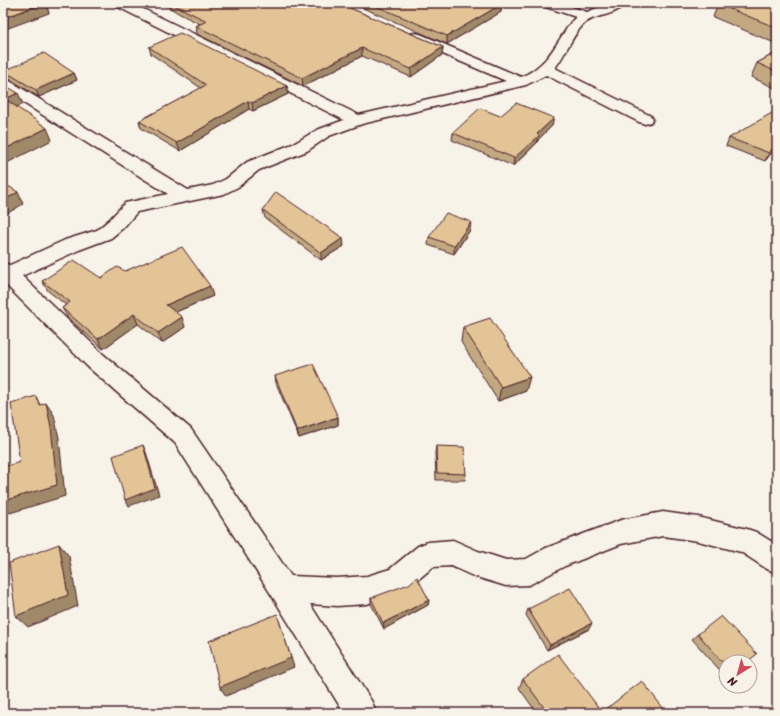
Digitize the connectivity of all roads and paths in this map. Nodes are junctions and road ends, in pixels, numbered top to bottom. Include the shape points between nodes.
1 (122, 3) edge
2 (548, 3) edge
3 (618, 3) edge
4 (588, 17) junction
5 (400, 30) edge
6 (547, 70) junction
7 (521, 82) junction
8 (3, 83) edge
9 (645, 119) dead end
10 (357, 120) junction
11 (186, 197) junction
12 (5, 273) edge
13 (777, 560) edge
14 (284, 589) junction
15 (361, 713) edge

1 - 10 street
2 - 4 street
3 - 4 street via 606,12
4 - 6 street via 577,23
5 - 7 street
6 - 7 street
6 - 9 street
7 - 10 street
8 - 11 street
10 - 11 street via 323,133 301,147 253,166 232,183 218,190
11 - 12 street via 131,207 104,234
12 - 14 street via 96,360 183,436
13 - 14 street via 747,542 698,529 663,524 621,532 556,557 529,572 506,573 473,563 453,553 428,555 398,579 367,590 336,592
14 - 15 street

